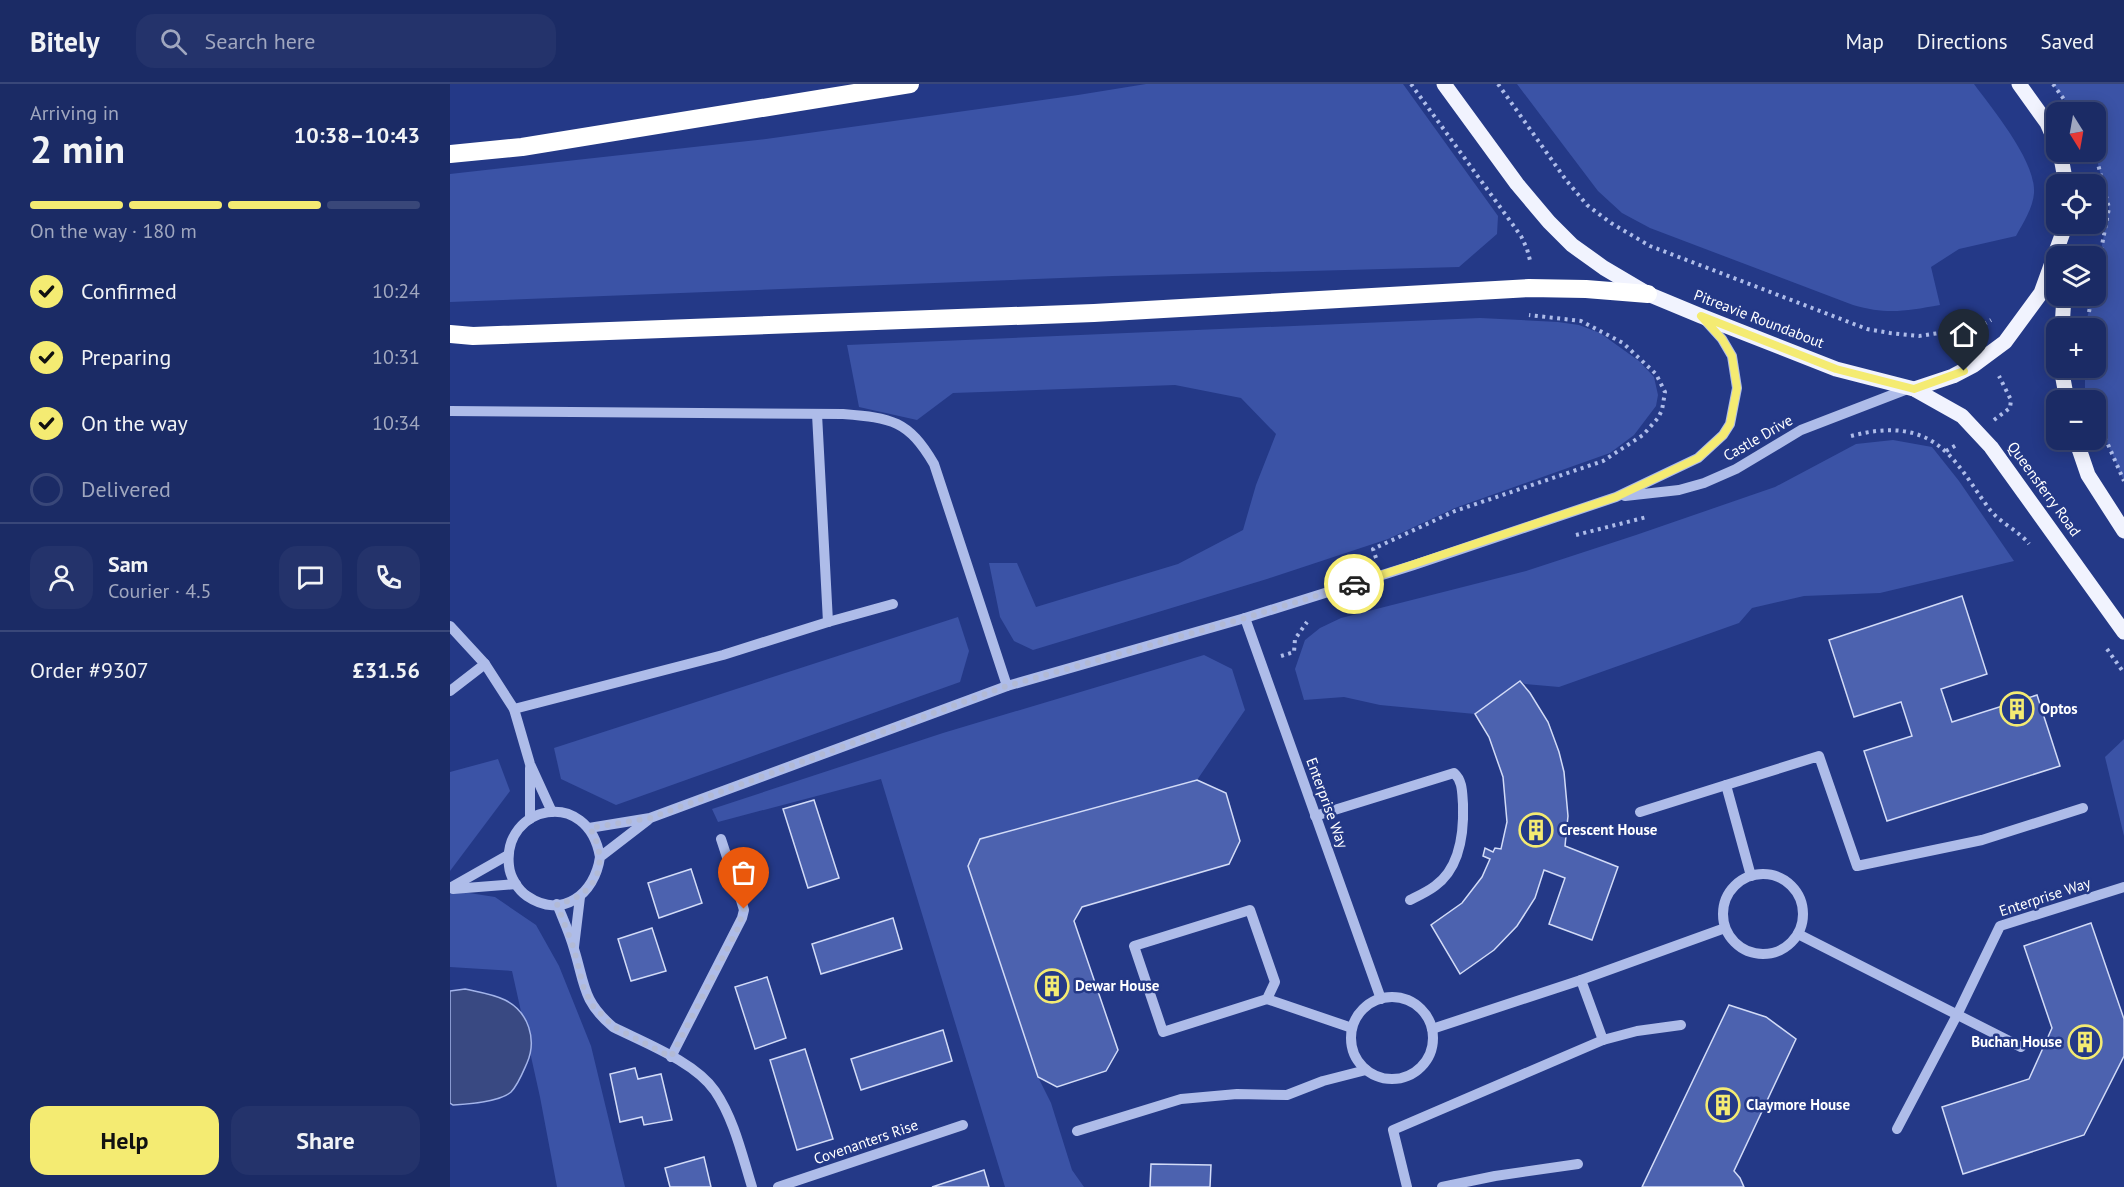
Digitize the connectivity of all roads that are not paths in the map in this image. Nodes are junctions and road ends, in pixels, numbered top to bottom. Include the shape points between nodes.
1 (910, 84) edge
2 (1444, 84) edge
3 (2019, 84) edge
4 (2046, 122) edge
5 (450, 154) edge
6 (2062, 234) edge
7 (1648, 294) junction
8 (1701, 316) junction
9 (450, 334) edge
10 (1912, 389) junction
11 (450, 411) edge
12 (817, 414) junction
13 (2079, 450) edge
14 (1616, 497) junction
15 (2124, 531) edge
16 (893, 604) dead end
17 (1245, 618) junction
18 (828, 622) junction
19 (450, 626) edge
20 (2124, 632) edge
21 (485, 664) junction
22 (1007, 686) junction
23 (450, 692) edge
24 (514, 709) junction
25 (530, 764) junction
26 (1726, 785) junction
27 (2083, 808) dead end
28 (552, 812) junction
29 (1640, 812) dead end
30 (1315, 816) junction
31 (650, 818) junction
32 (530, 819) junction
33 (590, 828) junction
34 (721, 839) dead end
35 (508, 855) junction
36 (600, 857) junction
37 (1751, 876) junction
38 (516, 884) junction
39 (2124, 887) edge
40 (450, 889) edge
41 (580, 897) junction
42 (1410, 900) dead end
43 (557, 904) junction
44 (1725, 928) junction
45 (1798, 934) junction
46 (574, 949) junction
47 (1581, 980) junction
48 (1268, 999) junction
49 (1381, 999) junction
50 (1957, 1015) junction
51 (1681, 1025) dead end
52 (1352, 1028) junction
53 (1432, 1029) junction
54 (1603, 1040) junction
55 (2021, 1047) dead end
56 (671, 1057) junction
57 (1366, 1070) junction
58 (963, 1125) dead end
59 (1897, 1130) dead end
60 (1077, 1131) dead end
61 (1578, 1164) dead end
62 (752, 1187) edge
63 (778, 1187) edge
64 (1407, 1187) edge
65 (1442, 1187) edge

1 - 5 highway via 522,147
2 - 7 main road, Pitreavie Roundabout via 1516,184 1549,222 1572,245
3 - 4 main road
6 - 10 main road via 2041,293 2005,342 1953,376
7 - 8 main road, Pitreavie Roundabout
7 - 9 highway via 1529,288 1094,313
8 - 10 main road, Pitreavie Roundabout via 1836,369
8 - 14 street, Castle Drive via 1732,356 1737,388 1730,424 1698,458
10 - 14 street, Castle Drive via 1800,430 1736,469 1704,483
10 - 20 main road, Queensferry Road via 1962,416 1978,432
11 - 12 street
12 - 18 street
12 - 22 street via 883,418 906,428 922,443 934,464
13 - 15 main road via 2088,475
14 - 17 street, Castle Drive
16 - 18 street
17 - 22 street, Castle Drive
17 - 30 street, Enterprise Way
18 - 24 street via 723,655
19 - 21 street
21 - 23 street
21 - 24 street
22 - 31 street, Castle Drive
24 - 25 street
25 - 28 street
25 - 32 street
26 - 27 street via 1819,756 1857,866 1982,840
26 - 29 street
26 - 37 street
28 - 32 street
28 - 33 street via 566,813
30 - 42 street via 1454,773 1459,777 1464,827 1457,854 1436,886
30 - 49 street, Enterprise Way
31 - 33 street, Castle Drive
31 - 36 street, Castle Drive
32 - 35 street via 511,841
33 - 36 street
34 - 56 street via 744,909 742,918
35 - 38 street via 509,870
35 - 40 street
36 - 41 street via 598,873
37 - 44 street via 1739,882 1726,898
37 - 45 street via 1768,874 1793,887 1802,904
38 - 40 street
38 - 43 street via 541,903
39 - 50 street, Enterprise Way via 2000,926
41 - 43 street
41 - 46 street
43 - 46 street
44 - 45 street via 1736,945 1755,954 1782,949
44 - 47 street
45 - 50 street
46 - 56 street via 584,989 602,1018
47 - 53 street
47 - 54 street
48 - 48 street via 1163,1032 1134,946 1250,910 1275,982
48 - 52 street
49 - 52 street via 1358,1014
49 - 53 street via 1396,997 1418,1006
50 - 55 street
50 - 59 street, Enterprise Way
51 - 54 street
52 - 57 street via 1354,1054
53 - 57 street via 1429,1056 1411,1075 1385,1079
54 - 64 street via 1393,1130
56 - 62 street via 715,1091 736,1137
57 - 60 street via 1287,1095 1181,1099
58 - 63 street, Covenanters Rise
61 - 65 street

